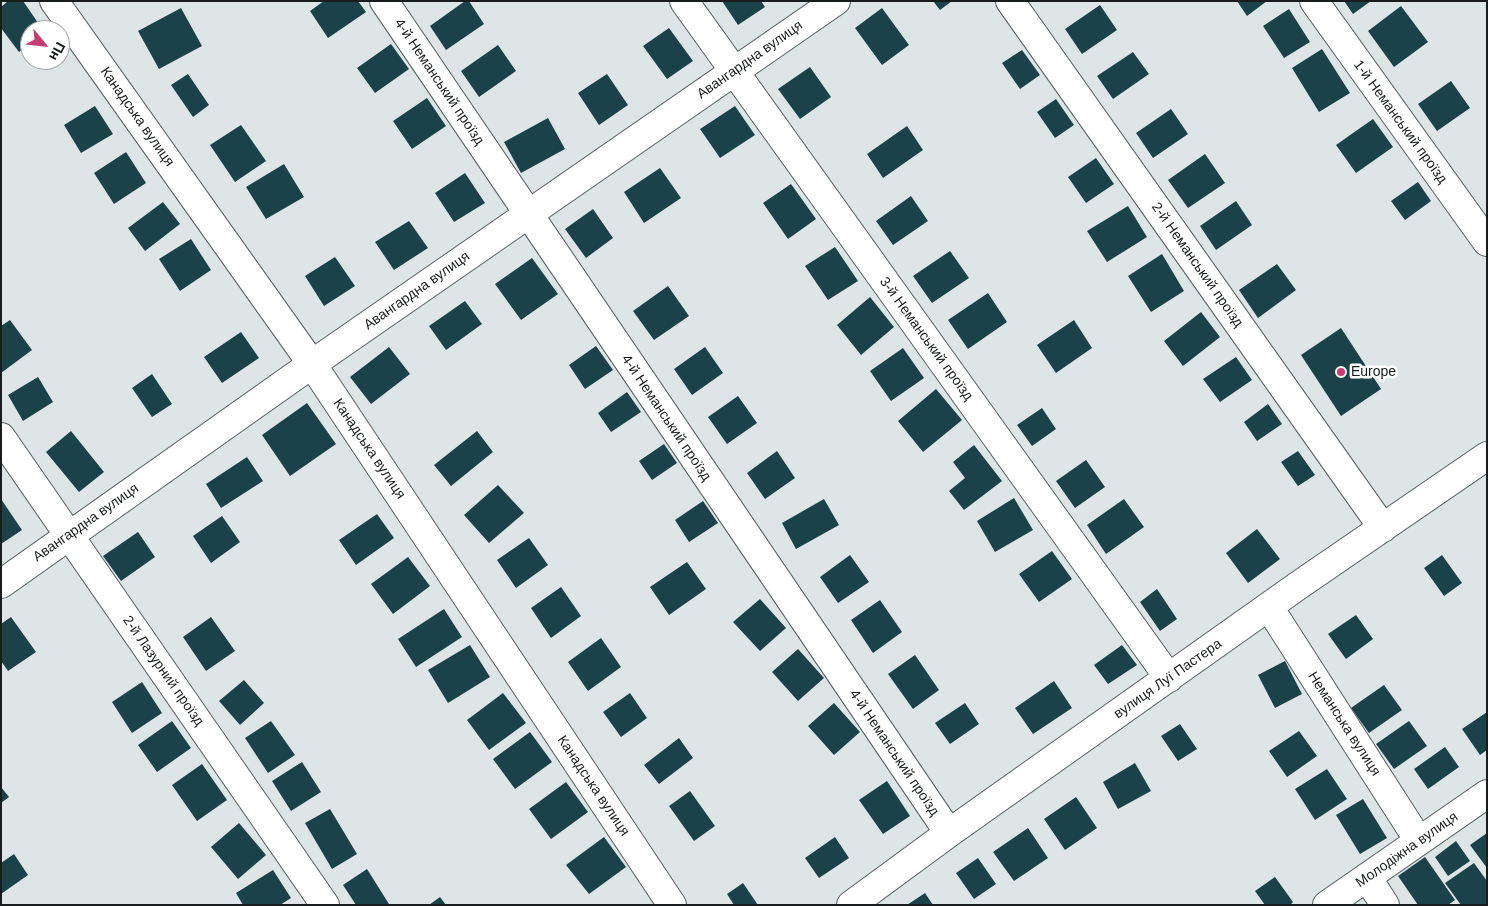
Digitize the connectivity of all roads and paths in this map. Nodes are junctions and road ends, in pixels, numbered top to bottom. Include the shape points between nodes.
1 (54, 1) edge
2 (384, 1) edge
3 (684, 1) edge
4 (836, 1) edge
5 (1010, 1) edge
6 (1314, 1) edge
7 (734, 72) junction
8 (528, 214) junction
9 (1487, 242) edge
10 (312, 364) junction
11 (1, 437) edge
12 (1487, 456) edge
13 (1383, 528) junction
14 (68, 535) junction
15 (1, 584) edge
16 (1269, 607) junction
17 (1169, 678) junction
18 (1487, 794) edge
19 (949, 833) junction
20 (1419, 841) junction
21 (1367, 878) junction
22 (325, 905) edge
23 (672, 905) edge
24 (851, 905) edge
25 (1327, 905) edge
26 (1385, 905) edge

1 - 10 street, Канадська вулиця
2 - 8 street, 4-й Неманський проїзд
3 - 7 street, 3-й Неманський проїзд
4 - 7 street, Авангардна вулиця
5 - 13 street, 2-й Неманський проїзд
6 - 9 street, 1-й Неманський проїзд
7 - 8 street, Авангардна вулиця
7 - 17 street, 3-й Неманський проїзд
8 - 10 street, Авангардна вулиця
8 - 19 street, 4-й Неманський проїзд
10 - 14 street, Авангардна вулиця
10 - 23 street, Канадська вулиця
11 - 14 street, 2-й Лазурний проїзд
12 - 13 street, вулиця Луї Пастера
13 - 16 street, вулиця Луї Пастера
14 - 15 street, Авангардна вулиця
14 - 22 street, 2-й Лазурний проїзд
16 - 17 street, вулиця Луї Пастера
16 - 20 street, Неманська вулиця
17 - 19 street, вулиця Луї Пастера
18 - 20 street, Молодіжна вулиця
19 - 24 street, вулиця Луї Пастера
20 - 21 street, Молодіжна вулиця
21 - 25 street, Молодіжна вулиця
21 - 26 street

